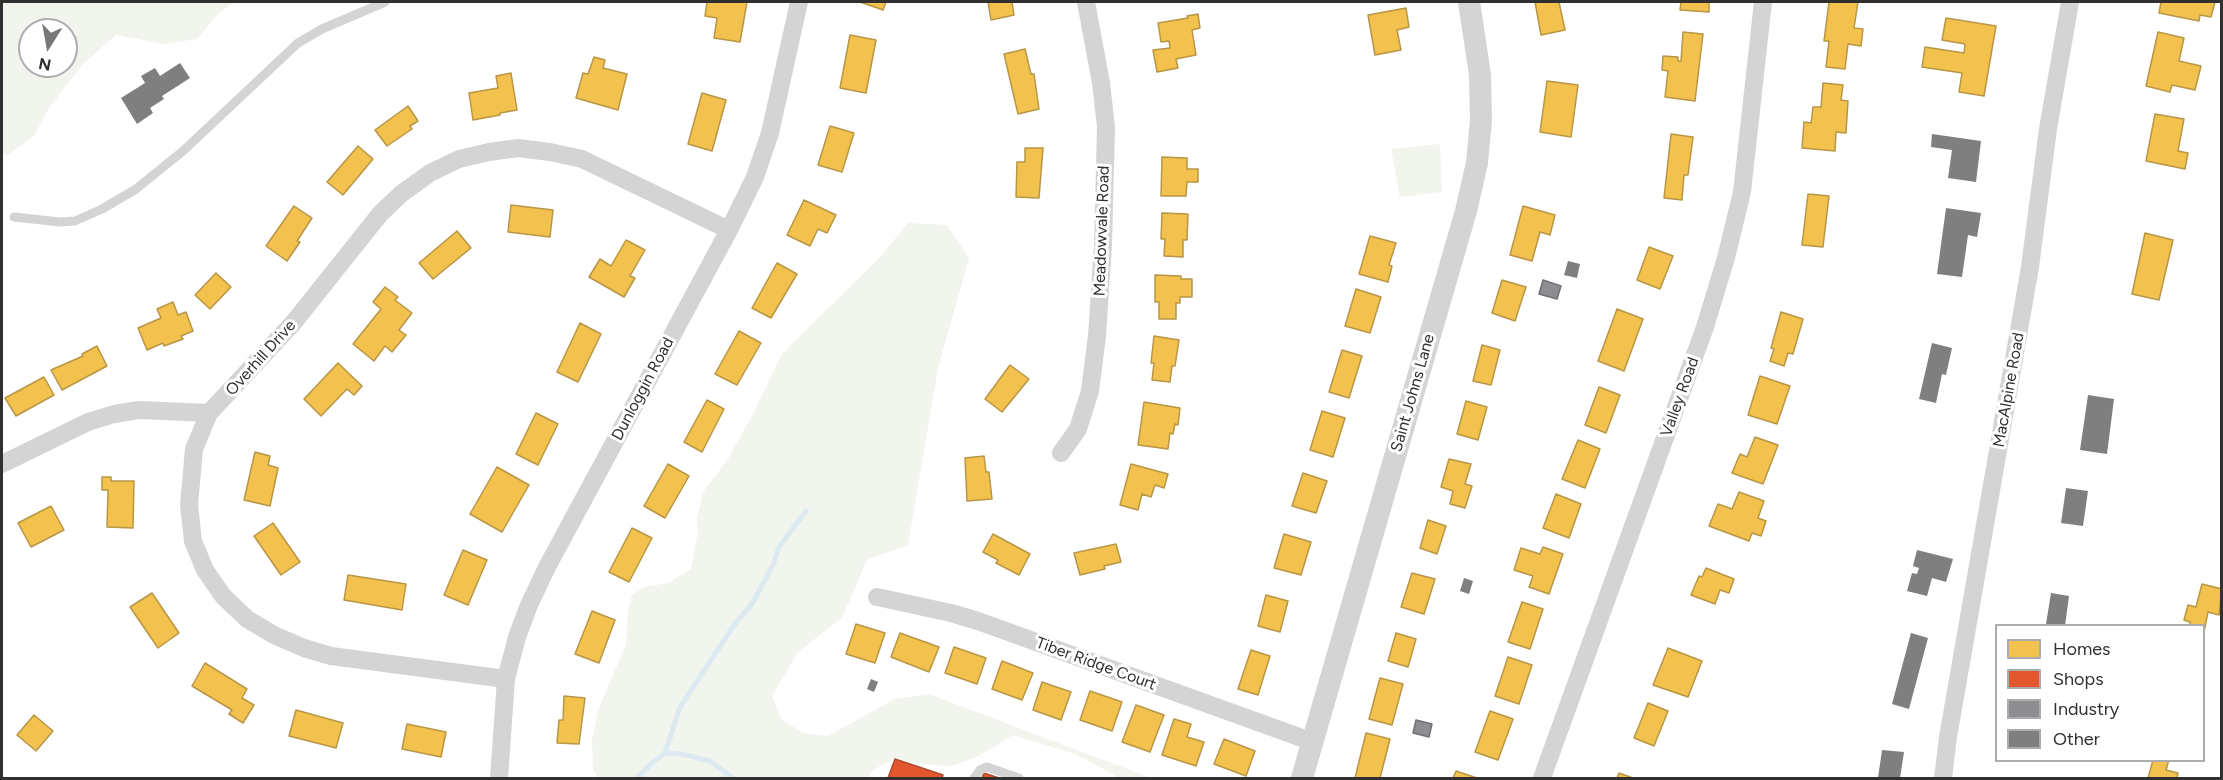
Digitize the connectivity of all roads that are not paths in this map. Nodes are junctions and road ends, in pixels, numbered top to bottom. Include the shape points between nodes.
1 (385, 2) edge
2 (799, 2) edge
3 (1086, 2) edge
4 (1469, 2) edge
5 (1762, 2) edge
6 (2070, 2) edge
7 (14, 216) dead end
8 (729, 230) junction
9 (209, 414) junction
10 (1061, 453) dead end
11 (2, 464) edge
12 (877, 597) dead end
13 (506, 680) junction
14 (1313, 742) junction
15 (499, 778) edge
16 (974, 778) edge
17 (1019, 778) edge
18 (1302, 778) edge
19 (1542, 778) edge
20 (1943, 778) edge

1 - 7 lane via 298,43 183,151 136,189 102,209 75,221
2 - 8 street, Dunloggin Road via 770,133
3 - 10 street, Meadowvale Road via 1106,127 1103,245 1090,392 1078,429
4 - 14 street, Saint Johns Lane via 1480,75 1477,163
5 - 19 street, Valley Road via 1742,192 1726,258 1705,327
6 - 20 street, MacAlpine Road via 2028,278
8 - 9 street, Overhill Drive via 582,159 518,148 459,159 430,173 380,214 294,322
8 - 13 street, Dunloggin Road via 547,567 517,638
9 - 11 street via 139,410 114,414 88,422
9 - 13 street, Overhill Drive via 194,449 189,505 193,541 205,570 223,596 247,619 284,640 331,656
12 - 14 street, Tiber Ridge Court via 978,621
13 - 15 street, Dunloggin Road
14 - 18 street, Saint Johns Lane
16 - 17 lane via 987,767

